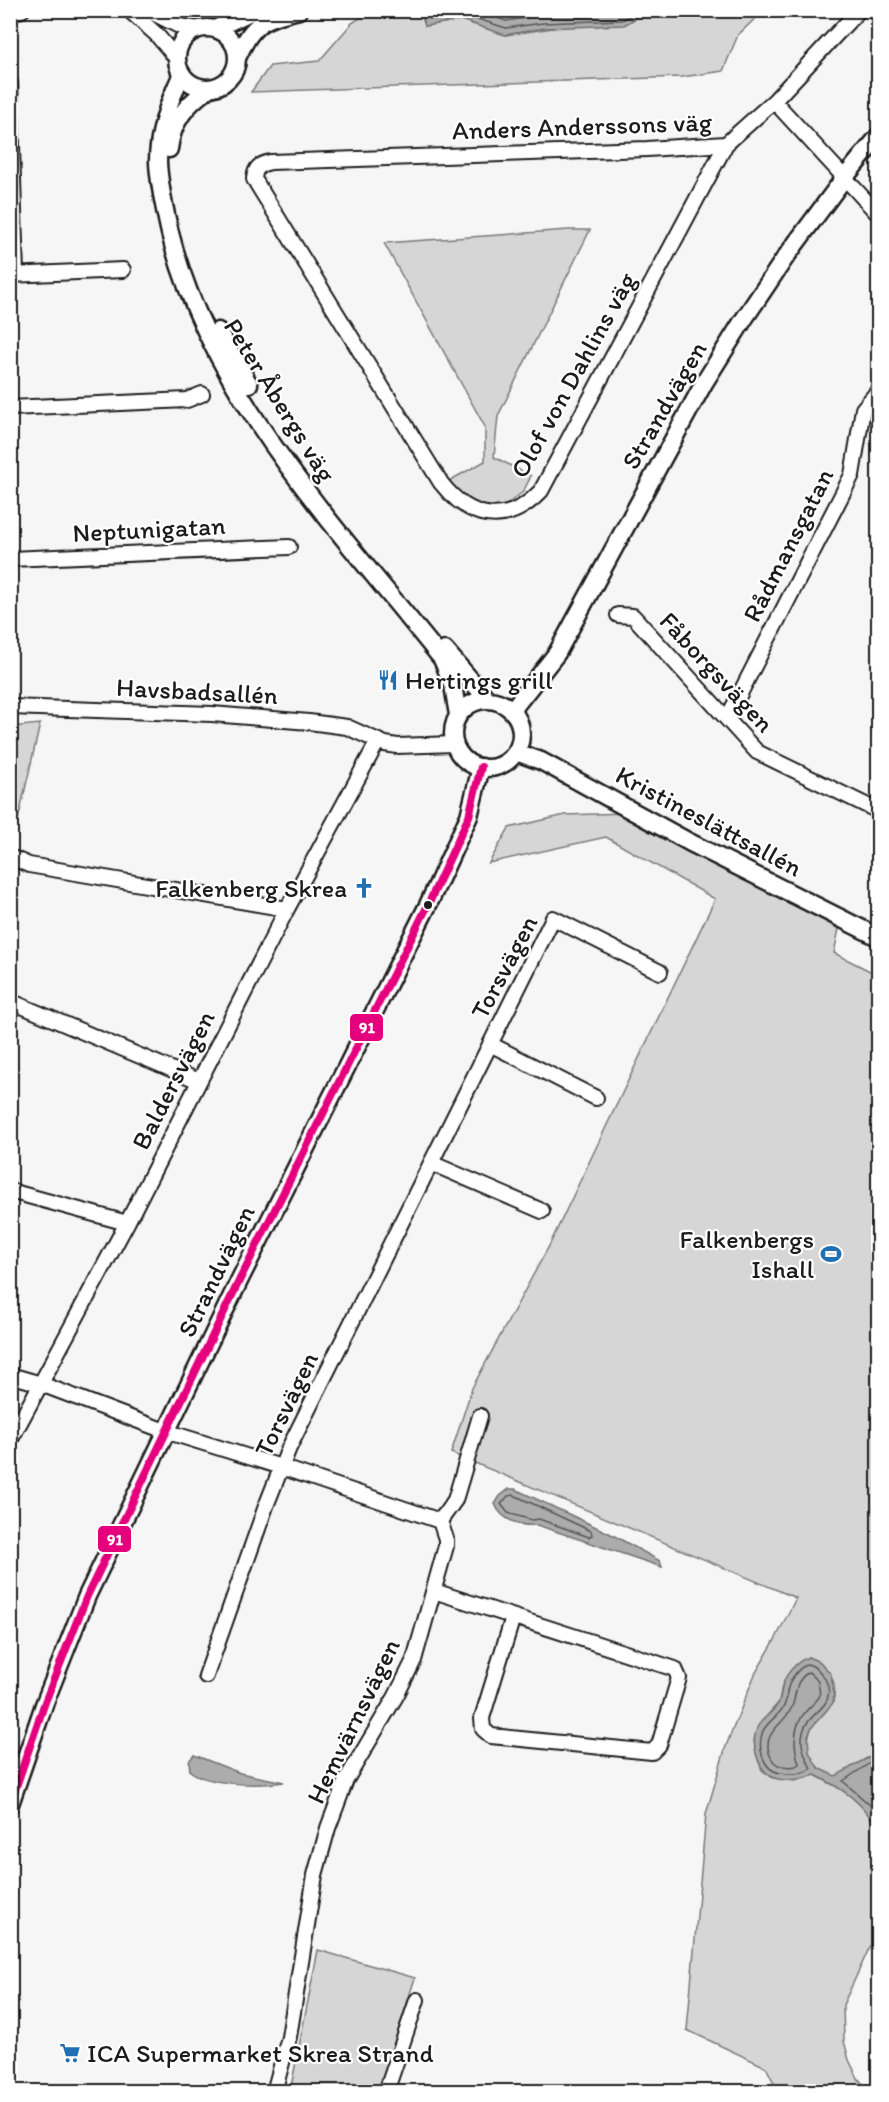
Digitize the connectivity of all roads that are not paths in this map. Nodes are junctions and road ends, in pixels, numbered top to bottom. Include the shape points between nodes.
1 (22, 10) edge
2 (129, 10) edge
3 (147, 10) edge
4 (254, 10) edge
5 (299, 10) edge
6 (859, 10) edge
7 (10, 12) edge
8 (207, 29) junction
9 (237, 58) junction
10 (179, 67) junction
11 (10, 82) edge
12 (208, 88) junction
13 (774, 101) junction
14 (879, 137) edge
15 (726, 144) junction
16 (254, 171) joint
17 (845, 177) junction
18 (879, 214) edge
19 (123, 270) dead end
20 (13, 275) edge
21 (879, 391) edge
22 (202, 394) dead end
23 (10, 408) edge
24 (289, 547) dead end
25 (10, 559) edge
26 (618, 615) dead end
27 (488, 700) junction
28 (10, 707) edge
29 (512, 710) junction
30 (458, 715) junction
31 (727, 718) junction
32 (378, 741) junction
33 (454, 744) junction
34 (516, 752) junction
35 (481, 767) junction
36 (879, 811) edge
37 (10, 857) edge
38 (287, 909) junction
39 (879, 937) edge
40 (660, 972) dead end
41 (10, 1001) edge
42 (490, 1044) junction
43 (199, 1081) junction
44 (596, 1098) dead end
45 (431, 1163) junction
46 (10, 1191) edge
47 (542, 1211) dead end
48 (127, 1223) junction
49 (10, 1375) edge
50 (41, 1384) junction
51 (480, 1416) dead end
52 (165, 1431) junction
53 (10, 1441) edge
54 (281, 1467) junction
55 (440, 1521) junction
56 (434, 1591) junction
57 (513, 1617) junction
58 (206, 1676) dead end
59 (10, 1804) edge
60 (417, 2000) dead end
61 (274, 2091) edge
62 (386, 2091) edge

1 - 7 street
2 - 10 street via 156,34
3 - 8 street via 179,26
4 - 8 street, Peter Åbergs väg
5 - 9 street, Peter Åbergs väg via 262,22 245,40
6 - 13 street, Anders Anderssons väg
8 - 9 street via 228,37
8 - 10 street, Peter Åbergs väg via 192,32 181,44
9 - 12 street, Peter Åbergs väg via 229,79
10 - 12 street via 193,85
10 - 30 street, Peter Åbergs väg via 163,124 158,162 167,221 193,304 249,408 293,473 442,660 453,685
11 - 20 street
12 - 27 street, Peter Åbergs väg via 193,99 177,121 168,157 185,251 208,311 269,420 319,494
13 - 15 street, Anders Anderssons väg
13 - 17 street
14 - 17 street, Strandvägen
15 - 16 street, Anders Anderssons väg via 300,160 264,163
15 - 16 street, Olof von Dahlins väg via 541,491 524,506 494,515 463,506 441,483 258,188
17 - 18 street
17 - 29 street, Strandvägen via 785,258 704,383 557,653
19 - 20 street
21 - 31 street, Rådmansgatan via 863,410 852,475
22 - 23 street via 187,400
24 - 25 street, Neptunigatan
26 - 31 street, Fåborgsvägen via 633,616
27 - 29 street via 501,702
27 - 30 street via 473,703
28 - 32 street, Havsbadsallén via 212,714 309,722 347,727
29 - 34 street via 521,731
30 - 33 street via 453,729
31 - 36 street, Fåborgsvägen via 757,752
32 - 33 street, Havsbadsallén via 397,746
32 - 38 street, Baldersvägen
33 - 35 street via 466,761
34 - 35 street via 499,766
34 - 39 street, Kristineslättsallén via 541,761 689,842
35 - 52 street, Strandvägen via 469,816 428,905
37 - 38 street via 29,865
38 - 43 street, Baldersvägen
40 - 42 street, Torsvägen via 553,918
41 - 43 street
42 - 44 street, Torsvägen
42 - 45 street, Torsvägen
43 - 48 street, Baldersvägen
45 - 47 street
45 - 54 street, Torsvägen
46 - 48 street
48 - 50 street, Baldersvägen
49 - 50 street
50 - 52 street
50 - 53 street, Baldersvägen
51 - 55 street via 455,1500
52 - 54 street
52 - 59 street, Strandvägen via 68,1641
54 - 55 street
54 - 58 street, Torsvägen
55 - 56 street, Hemvärnsvägen via 446,1546
56 - 57 street
56 - 61 street, Hemvärnsvägen via 406,1679 346,1780 328,1828 315,1875 289,2037
57 - 57 street via 675,1669 679,1678 659,1745 652,1752 491,1736 483,1729 482,1718
60 - 62 street

